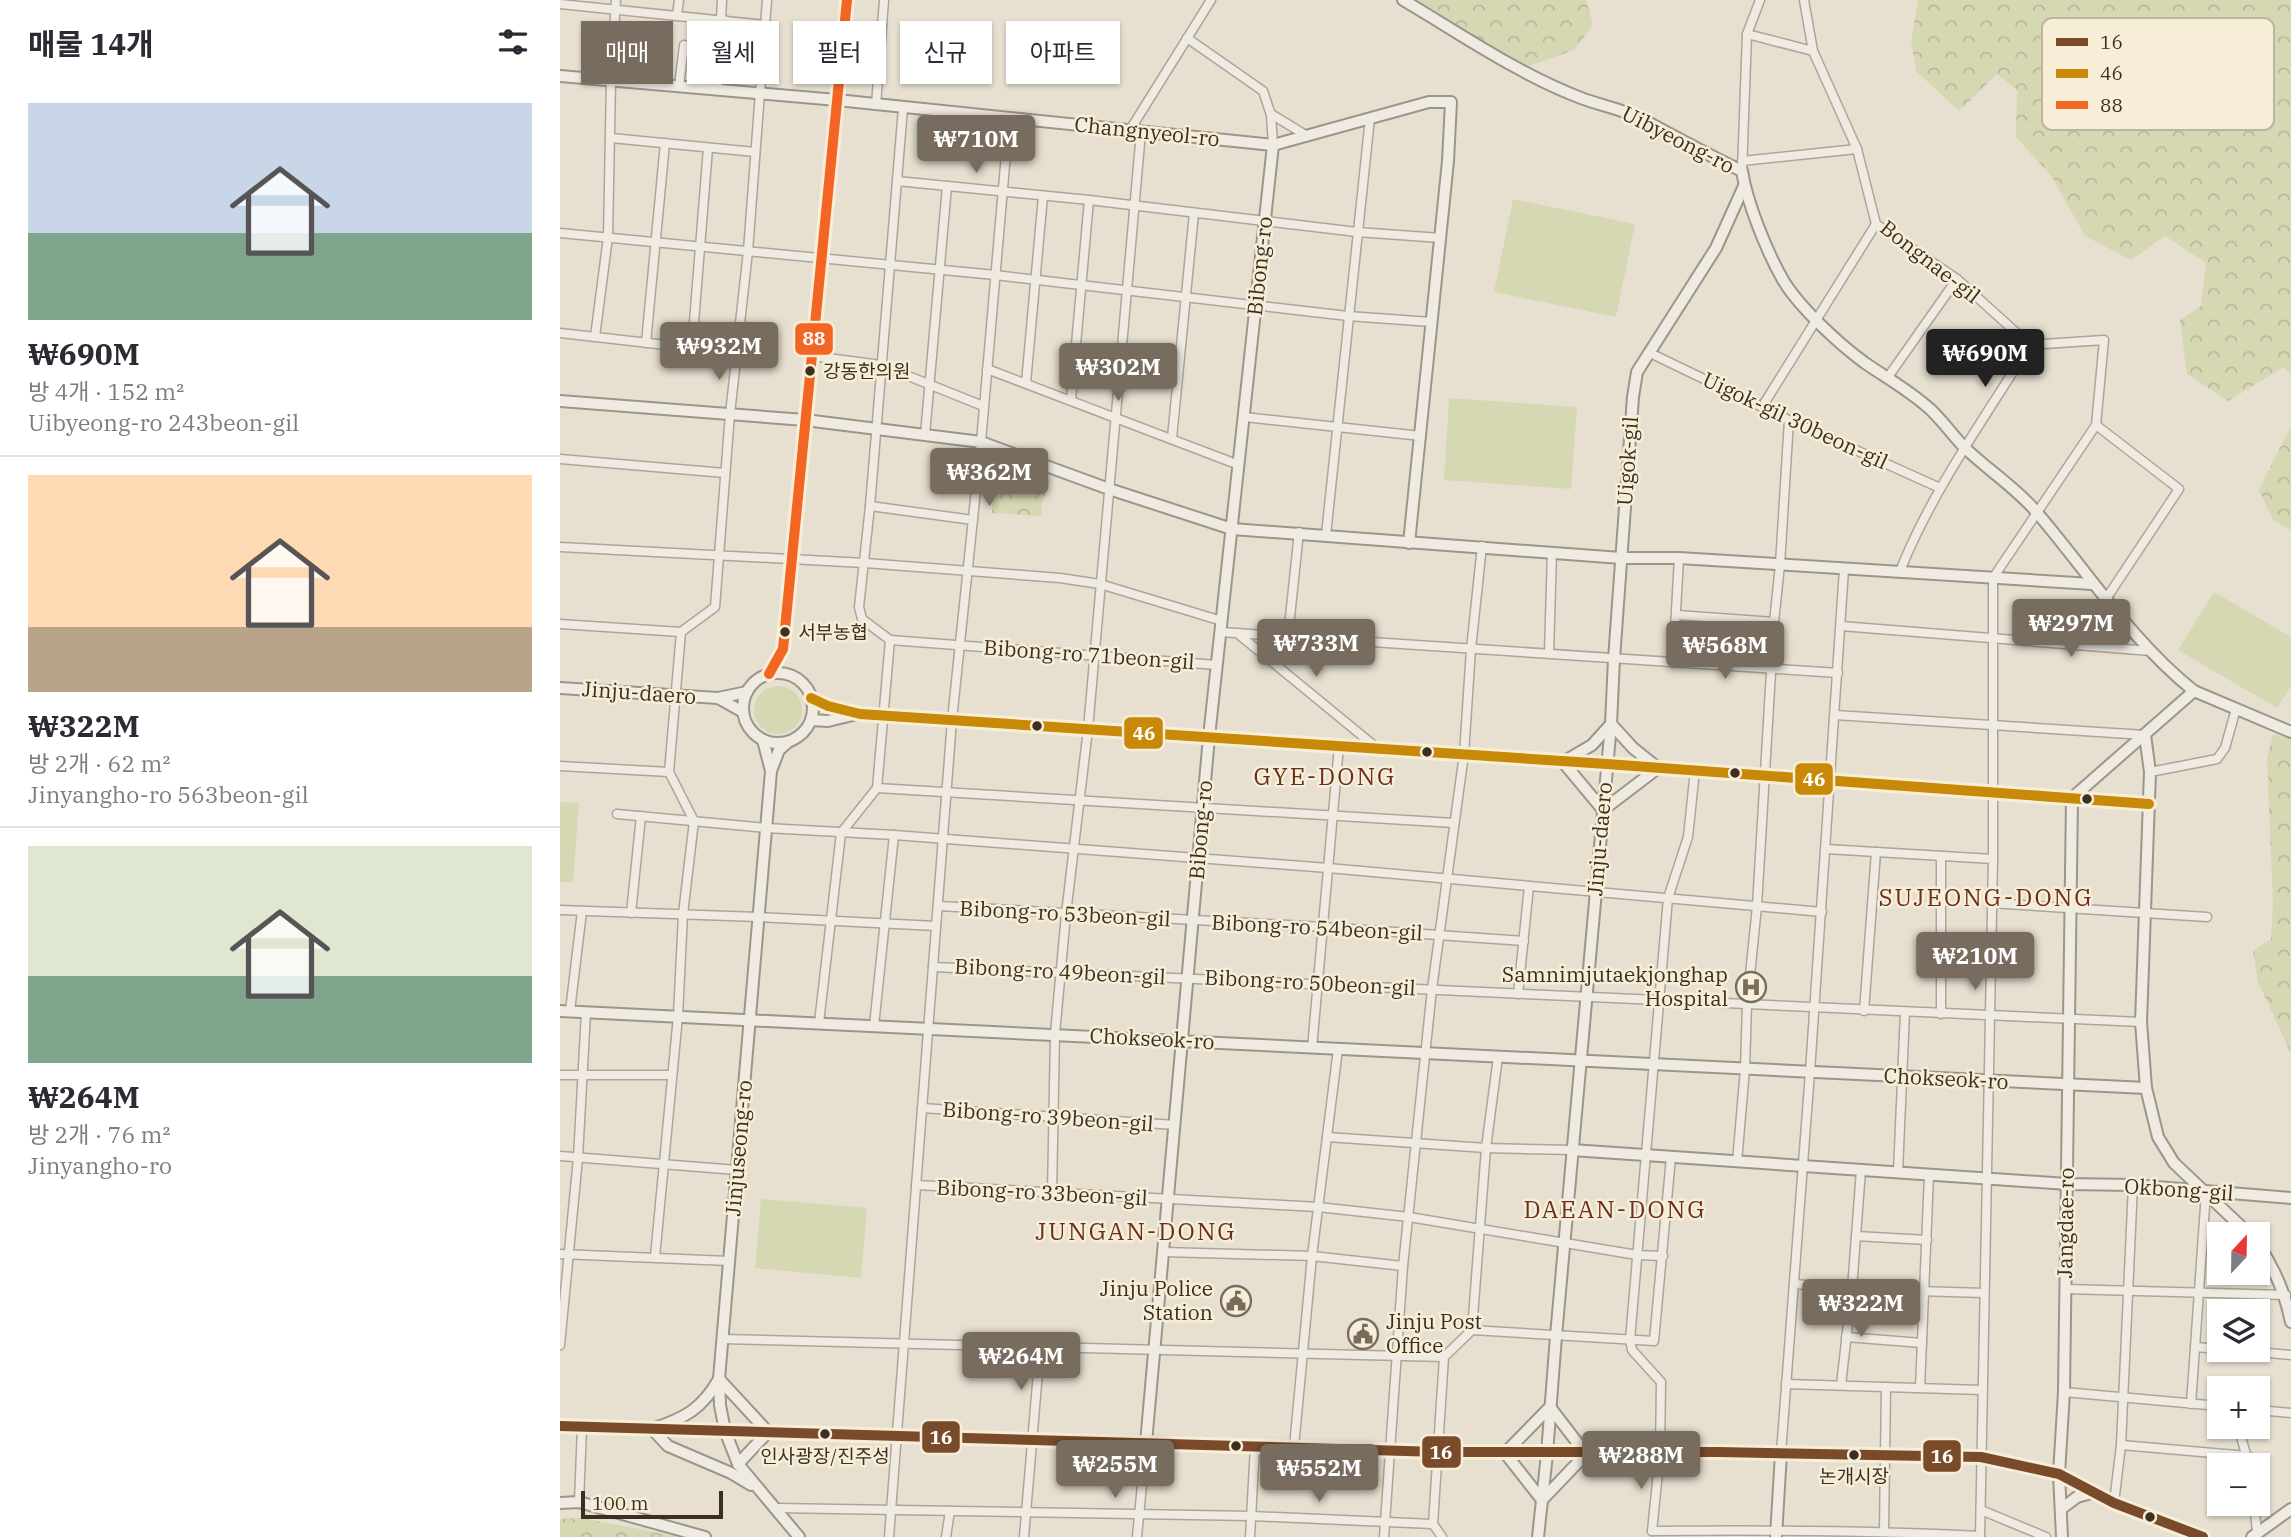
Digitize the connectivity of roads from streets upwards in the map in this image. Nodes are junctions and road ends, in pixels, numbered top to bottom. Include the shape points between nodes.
1 (679, 0) edge
2 (722, 0) edge
3 (767, 0) edge
4 (847, 0) edge
5 (884, 0) edge
6 (1210, 0) edge
7 (1403, 0) edge
8 (1760, 0) edge
9 (1804, 0) edge
10 (560, 4) edge
11 (616, 4) edge
12 (677, 15) junction
13 (722, 20) junction
14 (731, 21) edge
15 (765, 21) edge
16 (1747, 34) junction
17 (1187, 38) junction
18 (684, 45) dead end
19 (1813, 51) junction
20 (560, 76) edge
21 (581, 78) edge
22 (611, 84) edge
23 (656, 84) edge
24 (761, 84) edge
25 (679, 86) junction
26 (717, 90) junction
27 (760, 94) junction
28 (837, 100) junction
29 (876, 105) junction
30 (903, 108) junction
31 (1271, 114) junction
32 (1370, 118) junction
33 (1009, 119) junction
34 (1136, 131) junction
35 (1307, 136) junction
36 (611, 138) junction
37 (665, 143) junction
38 (1273, 145) junction
39 (708, 148) junction
40 (1857, 149) junction
41 (755, 152) junction
42 (1742, 166) junction
43 (897, 181) junction
44 (947, 186) junction
45 (1744, 186) junction
46 (1001, 192) junction
47 (1043, 196) junction
48 (1089, 201) junction
49 (1135, 207) junction
50 (1194, 214) junction
51 (1265, 222) junction
52 (1876, 224) junction
53 (1357, 232) junction
54 (560, 233) edge
55 (608, 237) junction
56 (1441, 238) junction
57 (657, 243) junction
58 (701, 247) junction
59 (748, 251) junction
60 (821, 258) junction
61 (890, 265) junction
62 (939, 270) junction
63 (995, 275) junction
64 (1956, 279) junction
65 (1036, 280) junction
66 (1080, 285) junction
67 (1127, 290) junction
68 (1186, 296) junction
69 (1256, 304) junction
70 (1348, 316) junction
71 (1815, 319) junction
72 (1431, 322) junction
73 (560, 333) edge
74 (595, 337) junction
75 (646, 342) junction
76 (2029, 345) junction
77 (692, 347) junction
78 (737, 353) junction
79 (1650, 353) junction
80 (812, 356) junction
81 (881, 365) junction
82 (987, 369) junction
83 (1888, 377) junction
84 (1026, 383) junction
85 (930, 386) junction
86 (1071, 400) junction
87 (560, 401) edge
88 (984, 406) junction
89 (1762, 407) junction
90 (730, 414) junction
91 (1116, 417) junction
92 (1244, 417) junction
93 (806, 420) junction
94 (1789, 420) junction
95 (2096, 425) junction
96 (1336, 428) junction
97 (876, 429) junction
98 (925, 435) junction
99 (1421, 436) junction
100 (1172, 438) junction
101 (981, 442) junction
102 (1965, 448) junction
103 (560, 459) edge
104 (1239, 464) junction
105 (725, 473) junction
106 (1940, 488) junction
107 (1109, 489) junction
108 (870, 506) junction
109 (2037, 515) junction
110 (973, 520) junction
111 (1232, 529) junction
112 (1299, 532) junction
113 (1326, 535) junction
114 (1409, 543) junction
115 (1482, 546) junction
116 (560, 547) edge
117 (1552, 552) junction
118 (720, 556) junction
119 (1621, 558) junction
120 (1679, 558) junction
121 (792, 560) junction
122 (865, 563) junction
123 (1780, 565) junction
124 (1844, 569) junction
125 (968, 571) junction
126 (1900, 571) junction
127 (1993, 578) junction
128 (1100, 584) junction
129 (2092, 584) junction
130 (2106, 599) junction
131 (1677, 615) junction
132 (1774, 622) junction
133 (560, 624) edge
134 (1221, 626) junction
135 (1841, 626) junction
136 (681, 632) junction
137 (1237, 633) junction
138 (1288, 636) junction
139 (1993, 638) junction
140 (890, 640) junction
141 (961, 646) junction
142 (783, 649) junction
143 (1471, 649) junction
144 (2151, 651) junction
145 (1549, 653) junction
146 (1094, 655) junction
147 (1614, 659) junction
148 (1673, 663) junction
149 (1217, 665) junction
150 (1772, 670) junction
151 (1838, 673) junction
152 (769, 674) junction
153 (790, 675) junction
154 (560, 688) edge
155 (2194, 691) junction
156 (747, 692) junction
157 (674, 695) junction
158 (718, 698) junction
159 (811, 698) junction
160 (2236, 709) junction
161 (743, 712) junction
162 (860, 714) junction
163 (884, 715) junction
164 (1835, 715) junction
165 (811, 720) junction
166 (953, 720) junction
167 (1611, 724) junction
168 (1993, 724) junction
169 (1088, 729) junction
170 (2291, 732) edge
171 (2145, 735) junction
172 (1209, 737) junction
173 (763, 740) junction
174 (788, 742) junction
175 (1339, 746) junction
176 (1377, 748) junction
177 (1464, 754) junction
178 (1563, 762) junction
179 (1607, 764) junction
180 (560, 766) edge
181 (1658, 768) junction
182 (1695, 770) junction
183 (771, 771) junction
184 (669, 772) junction
185 (2150, 772) junction
186 (1765, 776) junction
187 (1830, 780) junction
188 (877, 788) junction
189 (947, 793) junction
190 (1993, 793) junction
191 (2072, 798) junction
192 (1080, 799) junction
193 (2149, 804) junction
194 (1203, 807) junction
195 (1603, 810) junction
196 (617, 814) dead end
197 (641, 816) junction
198 (1333, 816) junction
199 (694, 821) junction
200 (1454, 824) junction
201 (766, 828) junction
202 (841, 833) junction
203 (894, 835) junction
204 (943, 839) junction
205 (1074, 849) junction
206 (1826, 849) junction
207 (1876, 852) junction
208 (1941, 856) junction
209 (1198, 858) junction
210 (1993, 859) junction
211 (1328, 869) junction
212 (1448, 880) junction
213 (1529, 886) junction
214 (1595, 891) junction
215 (1668, 898) junction
216 (1991, 903) junction
217 (938, 906) junction
218 (1757, 906) junction
219 (2071, 909) junction
220 (560, 910) edge
221 (582, 911) junction
222 (1822, 912) junction
223 (631, 913) junction
224 (683, 914) junction
225 (1066, 914) junction
226 (2143, 914) junction
227 (758, 917) junction
228 (2207, 917) dead end
229 (830, 921) junction
230 (1193, 921) junction
231 (885, 924) junction
232 (936, 926) junction
233 (1323, 927) junction
234 (1441, 935) junction
235 (1524, 941) junction
236 (933, 967) junction
237 (1060, 972) junction
238 (1188, 978) junction
239 (1318, 984) junction
240 (1432, 989) junction
241 (1518, 994) junction
242 (1586, 998) junction
243 (1660, 1002) junction
244 (1747, 1004) junction
245 (1815, 1009) junction
246 (565, 1011) edge
247 (1864, 1011) junction
248 (586, 1012) junction
249 (1905, 1012) junction
250 (1941, 1014) junction
251 (678, 1016) junction
252 (1989, 1016) junction
253 (2069, 1019) junction
254 (750, 1020) junction
255 (2141, 1022) junction
256 (819, 1023) junction
257 (874, 1026) junction
258 (929, 1029) junction
259 (1055, 1034) junction
260 (1182, 1041) junction
261 (1312, 1048) junction
262 (1338, 1049) junction
263 (1426, 1053) junction
264 (1498, 1057) junction
265 (1580, 1061) junction
266 (1654, 1064) junction
267 (1745, 1069) junction
268 (1811, 1072) junction
269 (560, 1075) edge
270 (583, 1075) junction
271 (672, 1075) junction
272 (1901, 1076) junction
273 (1987, 1081) junction
274 (2068, 1085) junction
275 (2147, 1088) junction
276 (922, 1108) junction
277 (1053, 1117) junction
278 (1175, 1125) junction
279 (1327, 1137) junction
280 (1416, 1143) junction
281 (1486, 1148) junction
282 (1572, 1150) junction
283 (1647, 1155) junction
284 (560, 1156) edge
285 (1671, 1157) junction
286 (578, 1158) junction
287 (1737, 1161) junction
288 (664, 1163) junction
289 (1803, 1166) junction
290 (737, 1170) junction
291 (1861, 1170) junction
292 (1898, 1172) junction
293 (1929, 1175) junction
294 (1986, 1178) junction
295 (2067, 1184) junction
296 (916, 1185) junction
297 (2133, 1185) junction
298 (2206, 1192) junction
299 (1052, 1194) junction
300 (2291, 1198) edge
301 (1167, 1200) junction
302 (1318, 1207) junction
303 (1409, 1217) junction
304 (2237, 1222) edge
305 (1479, 1228) junction
306 (1856, 1236) junction
307 (1927, 1240) junction
308 (1565, 1241) junction
309 (1163, 1252) junction
310 (565, 1254) edge
311 (1637, 1255) junction
312 (1312, 1256) junction
313 (1663, 1256) junction
314 (655, 1257) junction
315 (729, 1261) junction
316 (2270, 1264) edge
317 (1403, 1266) junction
318 (1794, 1284) junction
319 (1852, 1289) junction
320 (2065, 1289) junction
321 (1926, 1291) junction
322 (2128, 1291) junction
323 (1984, 1293) junction
324 (2199, 1293) junction
325 (2286, 1295) junction
326 (2291, 1322) edge
327 (1472, 1330) junction
328 (1556, 1336) junction
329 (1846, 1337) junction
330 (722, 1339) junction
331 (1630, 1340) junction
332 (1922, 1343) junction
333 (904, 1344) junction
334 (560, 1345) edge
335 (2195, 1347) junction
336 (1040, 1348) junction
337 (2207, 1348) edge
338 (1154, 1349) junction
339 (1303, 1353) junction
340 (2270, 1353) edge
341 (1396, 1355) junction
342 (2291, 1355) edge
343 (1444, 1357) junction
344 (719, 1379) junction
345 (1786, 1384) junction
346 (1841, 1385) junction
347 (1886, 1387) junction
348 (1920, 1388) junction
349 (1982, 1390) junction
350 (2064, 1392) junction
351 (2123, 1398) junction
352 (2191, 1404) junction
353 (2207, 1405) edge
354 (1550, 1407) junction
355 (2270, 1411) edge
356 (2291, 1413) edge
357 (560, 1426) edge
358 (582, 1427) junction
359 (652, 1429) junction
360 (725, 1431) junction
361 (768, 1432) junction
362 (897, 1436) junction
363 (1030, 1440) junction
364 (1146, 1443) junction
365 (1255, 1446) junction
366 (2121, 1446) junction
367 (1294, 1447) junction
368 (1390, 1450) junction
369 (1439, 1452) junction
370 (1505, 1453) junction
371 (1660, 1453) junction
372 (1781, 1453) junction
373 (1547, 1454) junction
374 (1586, 1454) junction
375 (1885, 1455) junction
376 (2207, 1456) edge
377 (1981, 1457) junction
378 (738, 1464) junction
379 (2059, 1474) junction
380 (757, 1489) junction
381 (2095, 1492) junction
382 (1542, 1500) junction
383 (579, 1502) junction
384 (560, 1503) edge
385 (2114, 1503) junction
386 (776, 1508) junction
387 (2061, 1509) junction
388 (2291, 1509) edge
389 (891, 1510) junction
390 (1981, 1510) junction
391 (950, 1511) junction
392 (1025, 1513) junction
393 (1139, 1515) junction
394 (1251, 1516) junction
395 (2254, 1516) edge
396 (1386, 1522) junction
397 (1433, 1524) junction
398 (1884, 1531) junction
399 (1777, 1533) edge
400 (1649, 1534) edge
401 (1831, 1534) edge
402 (1923, 1535) edge
403 (2255, 1535) edge
404 (705, 1537) edge
405 (799, 1537) edge
406 (889, 1537) edge
407 (946, 1537) edge
408 (1024, 1537) edge
409 (1137, 1537) edge
410 (1250, 1537) edge
411 (1384, 1537) edge
412 (1442, 1537) edge
413 (1538, 1537) edge
414 (1980, 1537) edge
415 (2046, 1537) edge
416 (2062, 1537) edge
417 (2203, 1537) edge

1 - 12 street
2 - 13 street
3 - 15 street
4 - 28 street
5 - 29 street
6 - 17 street
7 - 42 street, Uibyeong-ro via 1519,68 1581,98 1641,119 1696,150
8 - 16 street
9 - 19 street, Bongnae-gil
10 - 11 street
11 - 12 street
12 - 13 street
13 - 14 street
13 - 26 street
16 - 19 street
16 - 42 street
17 - 31 street via 1263,91
17 - 34 street
18 - 25 street
19 - 40 street, Bongnae-gil
20 - 21 street, Changnyeol-ro
22 - 36 street
23 - 25 street, Changnyeol-ro
24 - 27 street
25 - 26 street, Changnyeol-ro
26 - 27 street, Changnyeol-ro
27 - 28 street, Changnyeol-ro
27 - 41 street
28 - 29 street, Changnyeol-ro
28 - 60 street
29 - 30 street, Changnyeol-ro
30 - 33 street, Changnyeol-ro
30 - 43 street
31 - 35 street
31 - 38 street
32 - 35 street, Changnyeol-ro
32 - 53 street
32 - 56 street, Changnyeol-ro via 1429,102 1451,102
33 - 34 street, Changnyeol-ro
33 - 46 street
34 - 38 street, Changnyeol-ro
34 - 49 street
35 - 38 street, Changnyeol-ro
36 - 37 street
36 - 55 street
37 - 39 street
37 - 57 street
38 - 51 street, Bibong-ro
39 - 41 street
39 - 58 street
40 - 42 street
40 - 52 street, Bongnae-gil
41 - 59 street
42 - 45 street, Uibyeong-ro
43 - 44 street
43 - 61 street
44 - 46 street
44 - 62 street
45 - 71 street, Uibyeong-ro via 1783,281
45 - 79 street, Uigok-gil via 1716,248
46 - 47 street
46 - 63 street
47 - 48 street
47 - 65 street
48 - 49 street
48 - 66 street
49 - 50 street
49 - 67 street
50 - 51 street
50 - 68 street
51 - 53 street
51 - 69 street, Bibong-ro
52 - 64 street, Bongnae-gil
52 - 71 street
53 - 56 street
53 - 70 street
54 - 55 street
55 - 57 street
55 - 74 street
56 - 72 street
57 - 58 street
57 - 75 street
58 - 59 street
58 - 77 street
59 - 60 street
59 - 78 street
60 - 61 street
60 - 80 street
61 - 62 street
61 - 81 street
62 - 63 street
62 - 85 street
63 - 65 street
63 - 82 street
64 - 76 street, Bongnae-gil
64 - 83 street
65 - 66 street
65 - 84 street
66 - 67 street
66 - 86 street
67 - 68 street
67 - 91 street
68 - 69 street
68 - 100 street
69 - 70 street
69 - 92 street, Bibong-ro
70 - 72 street
70 - 96 street
71 - 83 street, Uibyeong-ro
71 - 89 street
72 - 99 street
73 - 74 street
74 - 75 street
75 - 77 street
76 - 95 street via 2104,340
76 - 102 street
77 - 78 street
78 - 90 street
79 - 89 street, Uigok-gil 30beon-gil
79 - 119 street, Uigok-gil via 1637,372 1633,397
80 - 81 street
80 - 93 street
81 - 85 street
81 - 97 street
82 - 84 street
82 - 88 street
83 - 102 street, Uibyeong-ro via 1930,409
84 - 86 street
85 - 88 street
85 - 98 street
86 - 91 street
87 - 90 street
88 - 101 street
89 - 94 street, Uigok-gil 30beon-gil
90 - 93 street
90 - 105 street
91 - 100 street
91 - 107 street
92 - 96 street
92 - 104 street, Bibong-ro
93 - 97 street
93 - 121 street
94 - 106 street, Uigok-gil 30beon-gil
94 - 123 street
95 - 109 street
95 - 130 street via 2179,489
96 - 99 street
96 - 113 street
97 - 98 street
97 - 108 street
98 - 101 street
99 - 114 street
100 - 104 street
101 - 107 street
101 - 110 street
102 - 106 street
102 - 109 street, Uibyeong-ro
103 - 105 street
104 - 111 street, Bibong-ro
105 - 118 street
106 - 126 street
107 - 111 street
107 - 128 street
108 - 110 street
108 - 122 street
109 - 127 street
109 - 129 street, Uibyeong-ro
110 - 125 street
111 - 112 street
111 - 134 street, Bibong-ro
112 - 113 street
112 - 138 street
113 - 114 street
114 - 115 street
115 - 117 street
115 - 143 street
116 - 118 street
117 - 119 street
117 - 145 street
118 - 121 street
118 - 136 street via 715,607
119 - 120 street
119 - 147 street, Uigok-gil
120 - 123 street
120 - 131 street
121 - 122 street
121 - 142 street
122 - 125 street
122 - 140 street via 859,607 862,619
123 - 124 street
123 - 132 street
124 - 126 street
124 - 135 street
125 - 128 street
125 - 141 street
126 - 127 street
127 - 129 street
127 - 139 street
128 - 134 street
128 - 146 street
129 - 130 street, Uibyeong-ro
130 - 144 street, Uibyeong-ro
131 - 132 street
131 - 148 street
132 - 150 street
133 - 136 street
134 - 137 street
134 - 149 street, Bibong-ro
135 - 139 street
135 - 151 street
136 - 157 street
137 - 138 street
137 - 176 street
138 - 143 street
139 - 144 street
139 - 168 street
140 - 141 street, Bibong-ro 71beon-gil
140 - 163 street
141 - 146 street, Bibong-ro 71beon-gil
141 - 166 street
142 - 152 street
142 - 153 street
143 - 145 street
143 - 177 street
144 - 155 street, Uibyeong-ro
145 - 147 street
146 - 149 street, Bibong-ro 71beon-gil
146 - 169 street
147 - 148 street
147 - 167 street, Uigok-gil
148 - 150 street
149 - 172 street, Bibong-ro
150 - 151 street
150 - 186 street
151 - 164 street
152 - 153 street
152 - 156 street
153 - 159 street via 804,685
154 - 157 street, Jinju-daero
155 - 160 street, Uibyeong-ro
155 - 171 street
156 - 158 street, Jinju-daero
156 - 161 street
157 - 158 street, Jinju-daero
157 - 184 street
158 - 161 street, Jinju-daero
159 - 162 street, Jinju-daero
159 - 165 street
160 - 170 street, Uibyeong-ro
160 - 185 street via 2217,760
161 - 173 street via 750,729
162 - 163 street, Jinju-daero
162 - 165 street, Jinju-daero
163 - 166 street, Jinju-daero
163 - 188 street
164 - 168 street
164 - 187 street
165 - 174 street
166 - 169 street, Jinju-daero
166 - 189 street
167 - 178 street via 1592,745
167 - 179 street, Uigok-gil
167 - 181 street
168 - 171 street
168 - 190 street
169 - 172 street, Jinju-daero
169 - 192 street
171 - 185 street
171 - 191 street
172 - 175 street, Jinju-daero
172 - 194 street, Bibong-ro
173 - 174 street
173 - 183 street
174 - 183 street via 779,750
175 - 176 street, Jinju-daero
175 - 198 street
176 - 177 street, Jinju-daero
177 - 178 street, Jinju-daero
177 - 200 street
178 - 179 street, Jinju-daero
178 - 195 street
179 - 181 street
179 - 195 street, Jinju-daero
180 - 184 street
181 - 182 street
181 - 195 street
182 - 186 street
182 - 215 street via 1688,837
183 - 201 street, Jinjuseong-ro
184 - 199 street
185 - 193 street
186 - 187 street
186 - 218 street
187 - 190 street
187 - 206 street
188 - 189 street
188 - 202 street
189 - 192 street
189 - 204 street
190 - 191 street
190 - 210 street
191 - 193 street
191 - 219 street, Jangdae-ro
192 - 194 street
192 - 205 street
193 - 226 street
194 - 198 street
194 - 209 street, Bibong-ro
195 - 214 street, Jinju-daero
196 - 197 street
197 - 199 street
197 - 223 street
198 - 200 street
198 - 211 street
199 - 201 street
199 - 224 street
200 - 212 street
201 - 202 street
201 - 227 street, Jinjuseong-ro
202 - 203 street
202 - 229 street
203 - 204 street
203 - 231 street
204 - 205 street
204 - 217 street
205 - 209 street
205 - 225 street
206 - 207 street
206 - 222 street
207 - 208 street
207 - 247 street
208 - 210 street
208 - 250 street
209 - 211 street
209 - 230 street, Bibong-ro
210 - 216 street
211 - 212 street
211 - 233 street
212 - 213 street
212 - 234 street
213 - 214 street
213 - 235 street
214 - 215 street
214 - 242 street, Jinju-daero
215 - 218 street
215 - 243 street
216 - 219 street
216 - 252 street
217 - 225 street, Bibong-ro 53beon-gil
217 - 232 street
218 - 222 street
218 - 244 street
219 - 226 street
219 - 253 street, Jangdae-ro
220 - 221 street
221 - 223 street
221 - 246 street
222 - 245 street
223 - 224 street
224 - 227 street
224 - 251 street
225 - 230 street, Bibong-ro 53beon-gil
225 - 237 street
226 - 228 street
226 - 255 street
227 - 229 street
227 - 254 street, Jinjuseong-ro
229 - 231 street
229 - 256 street
230 - 233 street, Bibong-ro 54beon-gil
230 - 238 street, Bibong-ro
231 - 232 street
231 - 257 street
232 - 236 street
233 - 234 street, Bibong-ro 54beon-gil
233 - 239 street
234 - 235 street, Bibong-ro 54beon-gil
234 - 240 street
235 - 241 street
236 - 237 street, Bibong-ro 49beon-gil
236 - 258 street
237 - 238 street, Bibong-ro 49beon-gil
237 - 259 street
238 - 239 street, Bibong-ro 50beon-gil
238 - 260 street, Bibong-ro
239 - 240 street, Bibong-ro 50beon-gil
239 - 261 street
240 - 241 street, Bibong-ro 50beon-gil
240 - 263 street
241 - 242 street, Bibong-ro 50beon-gil
242 - 243 street, Bibong-ro 50beon-gil
242 - 265 street, Jinju-daero
243 - 244 street, Bibong-ro 50beon-gil
243 - 266 street
244 - 245 street, Bibong-ro 50beon-gil
244 - 267 street
245 - 247 street, Bibong-ro 50beon-gil
245 - 268 street
246 - 248 street, Chokseok-ro
247 - 249 street, Bibong-ro 50beon-gil
248 - 251 street, Chokseok-ro
248 - 270 street
249 - 250 street, Bibong-ro 50beon-gil
249 - 272 street
250 - 252 street, Bibong-ro 50beon-gil
251 - 254 street, Chokseok-ro
251 - 271 street
252 - 253 street, Bibong-ro 50beon-gil
252 - 273 street
253 - 255 street, Bibong-ro 50beon-gil
253 - 274 street, Jangdae-ro
254 - 256 street, Chokseok-ro
254 - 290 street, Jinjuseong-ro
255 - 275 street
256 - 257 street, Chokseok-ro
257 - 258 street, Chokseok-ro
258 - 259 street, Chokseok-ro
258 - 276 street
259 - 260 street, Chokseok-ro
259 - 277 street
260 - 261 street, Chokseok-ro
260 - 278 street, Bibong-ro
261 - 262 street, Chokseok-ro
262 - 263 street, Chokseok-ro
262 - 279 street
263 - 264 street, Chokseok-ro
263 - 280 street
264 - 265 street, Chokseok-ro
264 - 281 street
265 - 266 street, Chokseok-ro
265 - 282 street, Jinju-daero
266 - 267 street, Chokseok-ro
266 - 283 street
267 - 268 street, Chokseok-ro
267 - 287 street
268 - 272 street, Chokseok-ro
268 - 289 street
269 - 270 street
270 - 271 street
270 - 286 street
271 - 288 street
272 - 273 street, Chokseok-ro
272 - 292 street
273 - 274 street, Chokseok-ro
273 - 294 street
274 - 275 street, Chokseok-ro
274 - 295 street, Jangdae-ro
275 - 298 street via 2158,1137 2174,1163
276 - 277 street, Bibong-ro 39beon-gil
276 - 296 street
277 - 278 street, Bibong-ro 39beon-gil
277 - 299 street
278 - 301 street, Bibong-ro
279 - 280 street
279 - 302 street
280 - 281 street
280 - 303 street
281 - 282 street
281 - 305 street
282 - 283 street, Okbong-gil
282 - 308 street, Jinju-daero
283 - 285 street, Okbong-gil
283 - 311 street
284 - 286 street
285 - 287 street, Okbong-gil
285 - 313 street
286 - 288 street
286 - 310 street
287 - 289 street, Okbong-gil
288 - 290 street
288 - 314 street
289 - 291 street, Okbong-gil
289 - 318 street
290 - 315 street, Jinjuseong-ro
291 - 292 street, Okbong-gil
291 - 306 street
292 - 293 street, Okbong-gil
293 - 294 street, Okbong-gil
293 - 307 street
294 - 295 street, Okbong-gil
294 - 323 street
295 - 297 street, Okbong-gil
295 - 320 street, Jangdae-ro
296 - 299 street, Bibong-ro 33beon-gil
296 - 333 street
297 - 298 street, Okbong-gil
297 - 322 street
298 - 300 street, Okbong-gil
298 - 304 street
298 - 324 street
299 - 301 street, Bibong-ro 33beon-gil
301 - 302 street, Bibong-ro 33beon-gil
301 - 309 street, Bibong-ro
302 - 303 street, Bibong-ro 33beon-gil
302 - 312 street
303 - 305 street, Bibong-ro 33beon-gil
303 - 317 street
305 - 308 street, Bibong-ro 33beon-gil
305 - 327 street
306 - 307 street
306 - 319 street
307 - 321 street
308 - 311 street
308 - 328 street, Jinju-daero
309 - 312 street
309 - 338 street, Bibong-ro
310 - 314 street
310 - 334 street
311 - 313 street
311 - 331 street
312 - 317 street
312 - 339 street
313 - 331 street via 1654,1341
314 - 315 street
315 - 330 street, Jinjuseong-ro
316 - 325 street
317 - 341 street
318 - 319 street
318 - 345 street
319 - 321 street
319 - 329 street
320 - 322 street
320 - 350 street, Jangdae-ro
321 - 323 street
321 - 332 street
322 - 324 street
322 - 351 street
323 - 349 street
324 - 325 street
324 - 335 street
325 - 326 street
327 - 328 street
327 - 343 street
328 - 331 street
328 - 354 street, Jinju-daero
329 - 332 street
329 - 346 street
330 - 333 street
330 - 344 street, Jinjuseong-ro
331 - 371 street via 1632,1350 1661,1381
332 - 348 street
333 - 336 street
333 - 362 street
335 - 337 street
335 - 352 street
336 - 338 street
336 - 363 street
338 - 339 street
338 - 364 street, Bibong-ro
339 - 341 street
339 - 367 street
340 - 342 street
341 - 343 street
341 - 368 street
343 - 369 street
344 - 359 street via 695,1410
344 - 360 street, Jinjuseong-ro
344 - 361 street
345 - 346 street
345 - 372 street
346 - 347 street
347 - 348 street
347 - 375 street
348 - 349 street
349 - 377 street
350 - 351 street
350 - 379 street, Jangdae-ro
351 - 352 street
351 - 366 street
352 - 353 street
354 - 370 street
354 - 373 street, Jinju-daero
354 - 374 street
355 - 356 street
357 - 358 street
358 - 359 street
358 - 383 street
359 - 360 street
359 - 380 street via 668,1446
360 - 361 street
360 - 378 street, Jinjuseong-ro
361 - 362 street
361 - 378 street
362 - 363 street
362 - 389 street
363 - 364 street
363 - 392 street
364 - 365 street
364 - 393 street, Bibong-ro
365 - 367 street
365 - 394 street
366 - 376 street
366 - 385 street
367 - 368 street
368 - 369 street
368 - 396 street
369 - 370 street
369 - 397 street
370 - 373 street
370 - 382 street
371 - 372 street
371 - 374 street
371 - 400 street
372 - 375 street
372 - 399 street
373 - 374 street
373 - 382 street, Jinju-daero
374 - 382 street
375 - 377 street
375 - 398 street
377 - 379 street
377 - 390 street
378 - 380 street, Jinjuseong-ro
379 - 381 street
379 - 387 street, Jangdae-ro
380 - 386 street, Jinjuseong-ro
381 - 385 street
381 - 387 street via 2077,1497
382 - 413 street, Jinju-daero
383 - 384 street
383 - 404 street
385 - 417 street
386 - 389 street
386 - 405 street, Jinjuseong-ro
387 - 416 street, Jangdae-ro
388 - 403 street
389 - 391 street
389 - 406 street
390 - 414 street
390 - 415 street
391 - 392 street
391 - 407 street
392 - 393 street
392 - 408 street
393 - 394 street
393 - 409 street, Bibong-ro
394 - 396 street
394 - 410 street
395 - 403 street
396 - 397 street
396 - 411 street
397 - 412 street
398 - 401 street
398 - 402 street
399 - 400 street
399 - 401 street
402 - 414 street

